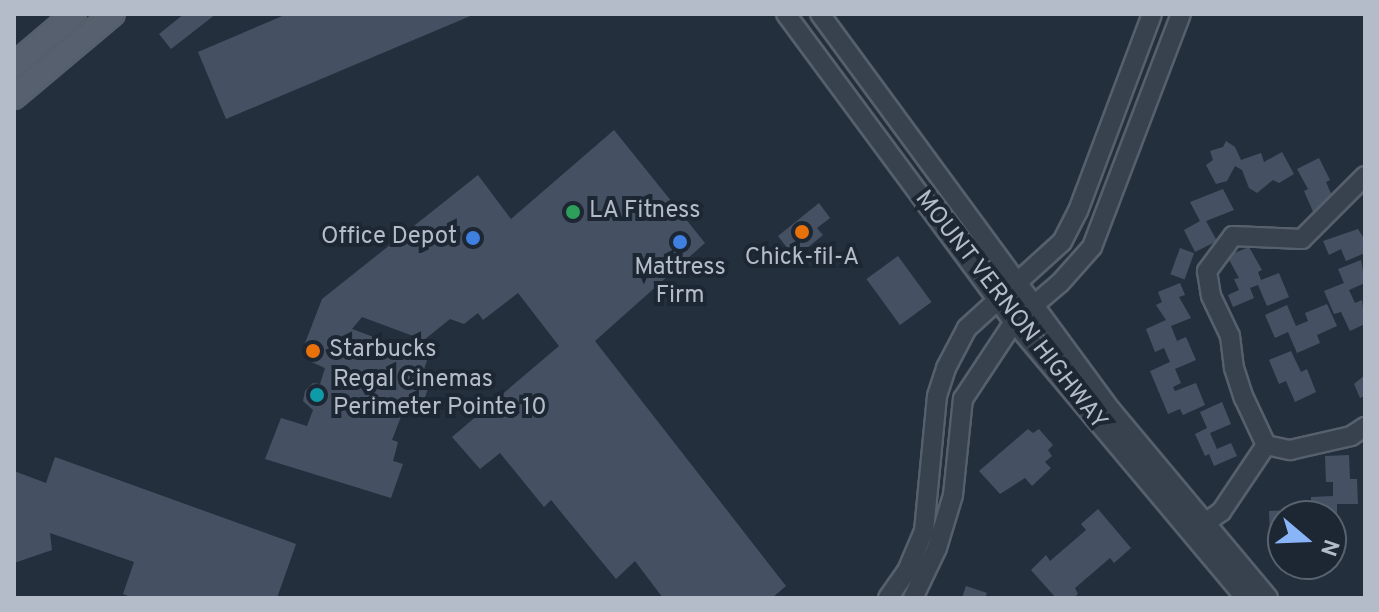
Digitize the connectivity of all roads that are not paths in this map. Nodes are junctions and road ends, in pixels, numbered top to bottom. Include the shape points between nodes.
1 (74, 14) edge
2 (113, 14) edge
3 (786, 14) edge
4 (820, 14) edge
5 (1152, 14) edge
6 (1181, 14) edge
7 (14, 65) edge
8 (14, 97) edge
9 (1096, 164) junction
10 (1121, 176) junction
11 (1365, 176) edge
12 (1019, 284) junction
13 (998, 300) junction
14 (1035, 304) junction
15 (1014, 322) junction
16 (1365, 427) edge
17 (1266, 445) junction
18 (1196, 529) junction
19 (888, 598) edge
20 (913, 598) edge
21 (1246, 598) edge
22 (1268, 598) edge

1 - 7 main road
2 - 8 main road
3 - 13 street, MOUNT VERNON HIGHWAY
4 - 12 street, MOUNT VERNON HIGHWAY
5 - 9 street
6 - 10 street
9 - 10 street
9 - 12 street via 1062,242
10 - 14 street via 1092,247
11 - 17 street via 1302,239 1233,236 1207,271 1244,398
12 - 13 street
12 - 14 street, MOUNT VERNON HIGHWAY
13 - 15 street, MOUNT VERNON HIGHWAY
13 - 19 street via 967,328 946,368 937,396 924,531
14 - 15 street
14 - 18 street, MOUNT VERNON HIGHWAY
15 - 18 street, MOUNT VERNON HIGHWAY
15 - 20 street via 963,399 953,495 937,548
16 - 17 street via 1351,436 1290,450
17 - 18 street via 1221,512
18 - 21 street, MOUNT VERNON HIGHWAY
18 - 22 street, MOUNT VERNON HIGHWAY

